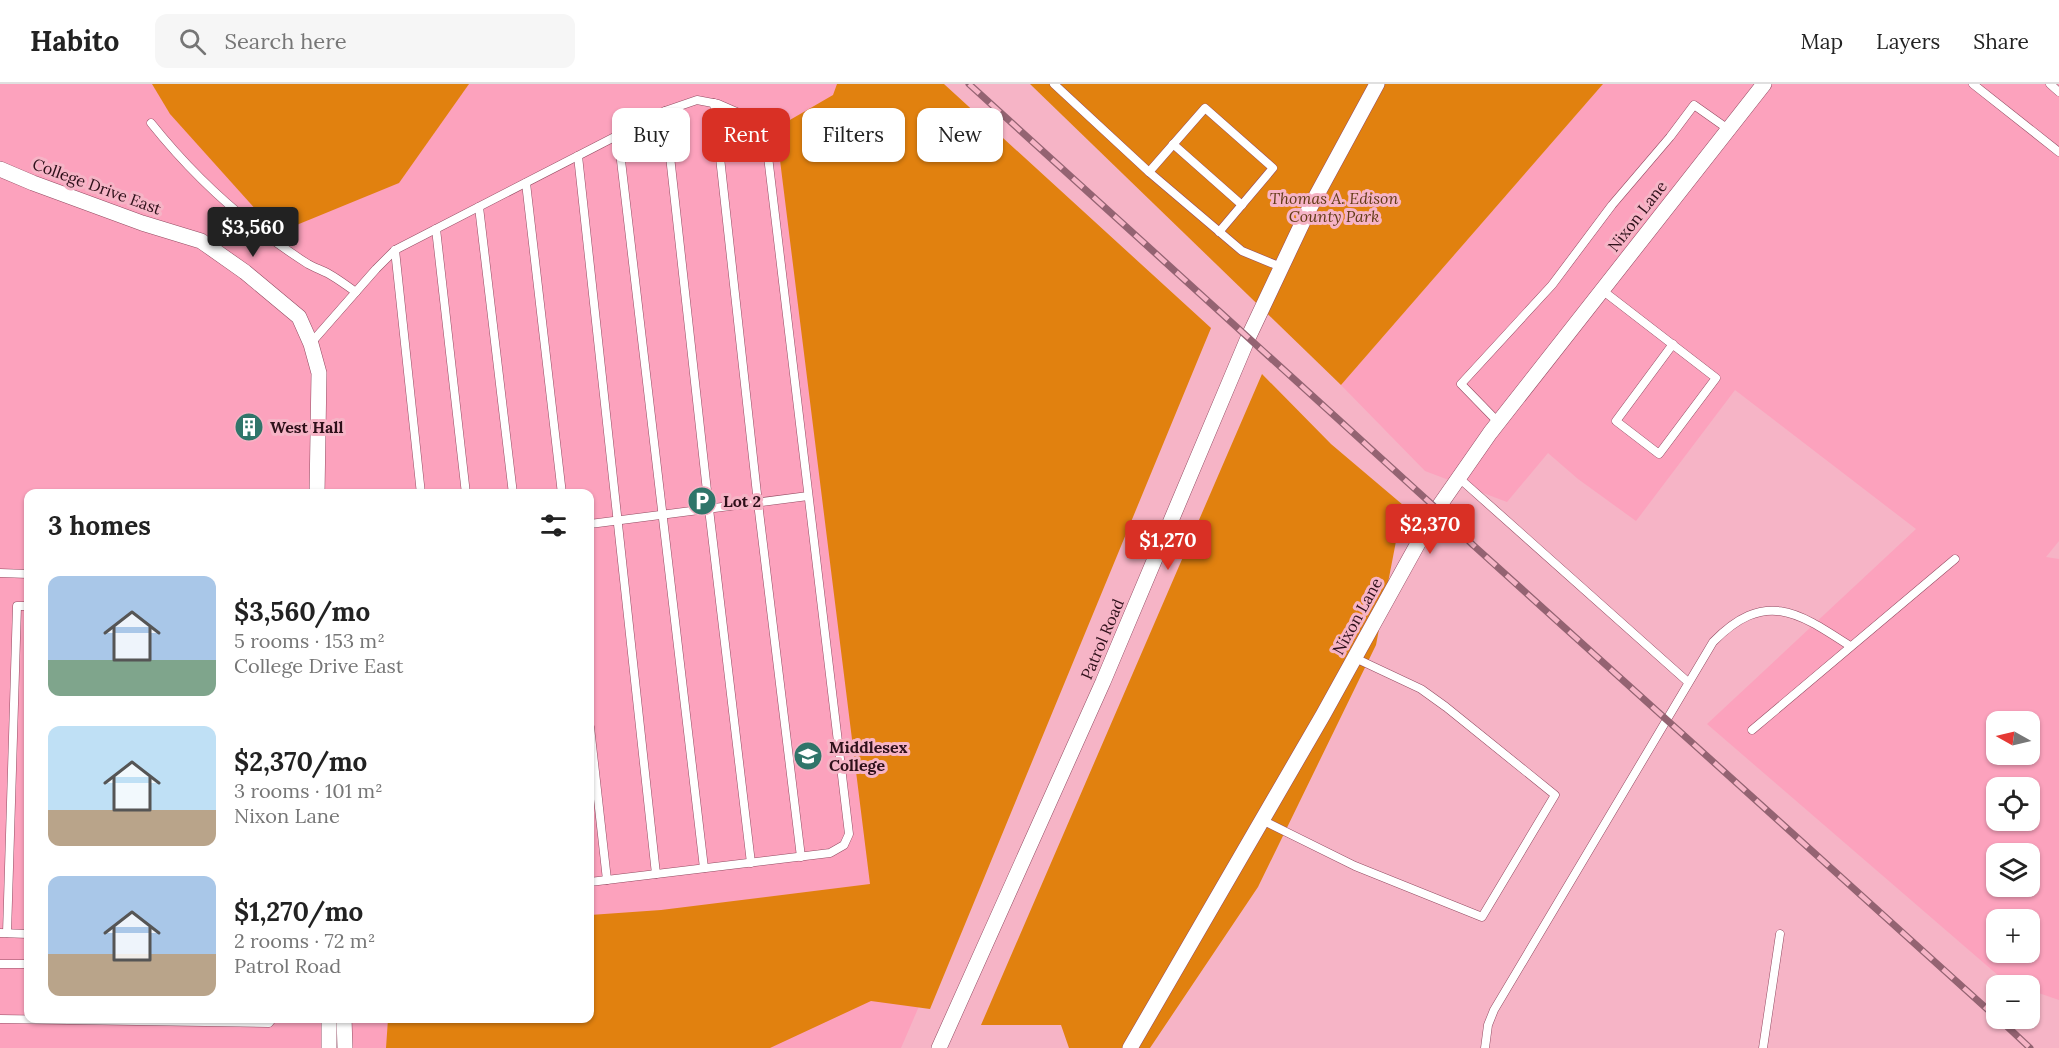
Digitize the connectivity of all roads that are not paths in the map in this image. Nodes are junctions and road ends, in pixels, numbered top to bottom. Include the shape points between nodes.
1 (1054, 84) edge
2 (1377, 84) edge
3 (1764, 84) edge
4 (1973, 84) edge
5 (2050, 84) edge
6 (2059, 92) edge
7 (714, 103) junction
8 (674, 108) edge
9 (151, 123) dead end
10 (1728, 129) junction
11 (612, 138) edge
12 (1173, 144) junction
13 (2059, 152) edge
14 (578, 156) junction
15 (621, 162) edge
16 (671, 162) edge
17 (0, 169) edge
18 (1149, 172) junction
19 (526, 183) junction
20 (1242, 205) junction
21 (479, 207) junction
22 (436, 229) junction
23 (1219, 232) junction
24 (395, 250) junction
25 (1281, 267) junction
26 (1602, 290) junction
27 (356, 292) junction
28 (311, 344) junction
29 (1673, 344) junction
30 (1498, 422) junction
31 (1458, 478) junction
32 (317, 489) edge
33 (420, 489) edge
34 (465, 489) edge
35 (512, 489) edge
36 (561, 489) edge
37 (808, 496) junction
38 (758, 503) junction
39 (709, 509) junction
40 (663, 515) junction
41 (617, 521) junction
42 (594, 524) edge
43 (1955, 559) dead end
44 (0, 573) edge
45 (24, 574) edge
46 (24, 606) edge
47 (1850, 646) junction
48 (1355, 658) junction
49 (1688, 682) junction
50 (1752, 730) dead end
51 (594, 763) edge
52 (1262, 820) junction
53 (801, 857) junction
54 (751, 863) junction
55 (704, 868) junction
56 (656, 874) junction
57 (607, 880) junction
58 (594, 882) edge
59 (3, 933) edge
60 (24, 934) edge
61 (1780, 934) dead end
62 (0, 964) edge
63 (24, 964) edge
64 (0, 1019) edge
65 (24, 1019) edge
66 (328, 1023) edge
67 (344, 1023) edge
68 (329, 1048) edge
69 (345, 1048) edge
70 (939, 1048) edge
71 (1130, 1048) edge
72 (1485, 1048) edge
73 (1763, 1048) edge

1 - 18 lane
2 - 25 street, Patrol Road
3 - 10 street, Nixon Lane
4 - 13 lane
5 - 6 lane
7 - 8 lane via 697,100
7 - 37 lane via 741,114 767,148
7 - 38 lane
9 - 27 lane via 208,187 250,223 310,266
10 - 26 street, Nixon Lane
10 - 30 lane via 1694,105 1552,285 1461,384
11 - 14 lane
12 - 18 lane
12 - 20 lane
12 - 20 lane via 1205,108 1264,160 1273,168
14 - 19 lane
14 - 41 lane
15 - 40 lane
16 - 39 lane
17 - 28 street, College Drive East via 201,241 300,317
18 - 23 lane
19 - 21 lane
19 - 36 lane
20 - 23 lane
21 - 22 lane
21 - 35 lane
22 - 24 lane
22 - 34 lane
23 - 25 lane via 1242,251
24 - 27 lane
24 - 33 lane
25 - 70 street, Patrol Road via 1104,682
26 - 29 lane
26 - 30 street, Nixon Lane
27 - 28 lane
28 - 32 street, College Drive East via 319,373
29 - 29 lane via 1716,378 1659,454 1616,421
30 - 31 street, Nixon Lane
31 - 48 street, Nixon Lane
31 - 49 lane
37 - 38 lane
37 - 53 lane via 849,834 844,845 830,853
38 - 39 lane
38 - 53 lane
39 - 40 lane
39 - 54 lane
40 - 41 lane
40 - 55 lane
41 - 42 lane
41 - 56 lane
43 - 47 lane
44 - 45 lane
46 - 59 lane via 17,606
47 - 49 lane via 1790,612 1748,615 1713,642
47 - 50 lane
48 - 52 street, Nixon Lane
48 - 52 lane via 1420,689 1555,795 1482,917 1355,866
49 - 72 lane via 1494,1010
51 - 57 lane
52 - 71 street, Nixon Lane
53 - 54 lane
54 - 55 lane
55 - 56 lane
56 - 57 lane
57 - 58 lane
59 - 60 lane
61 - 73 lane
62 - 63 lane
64 - 65 lane
66 - 68 street
67 - 69 street

